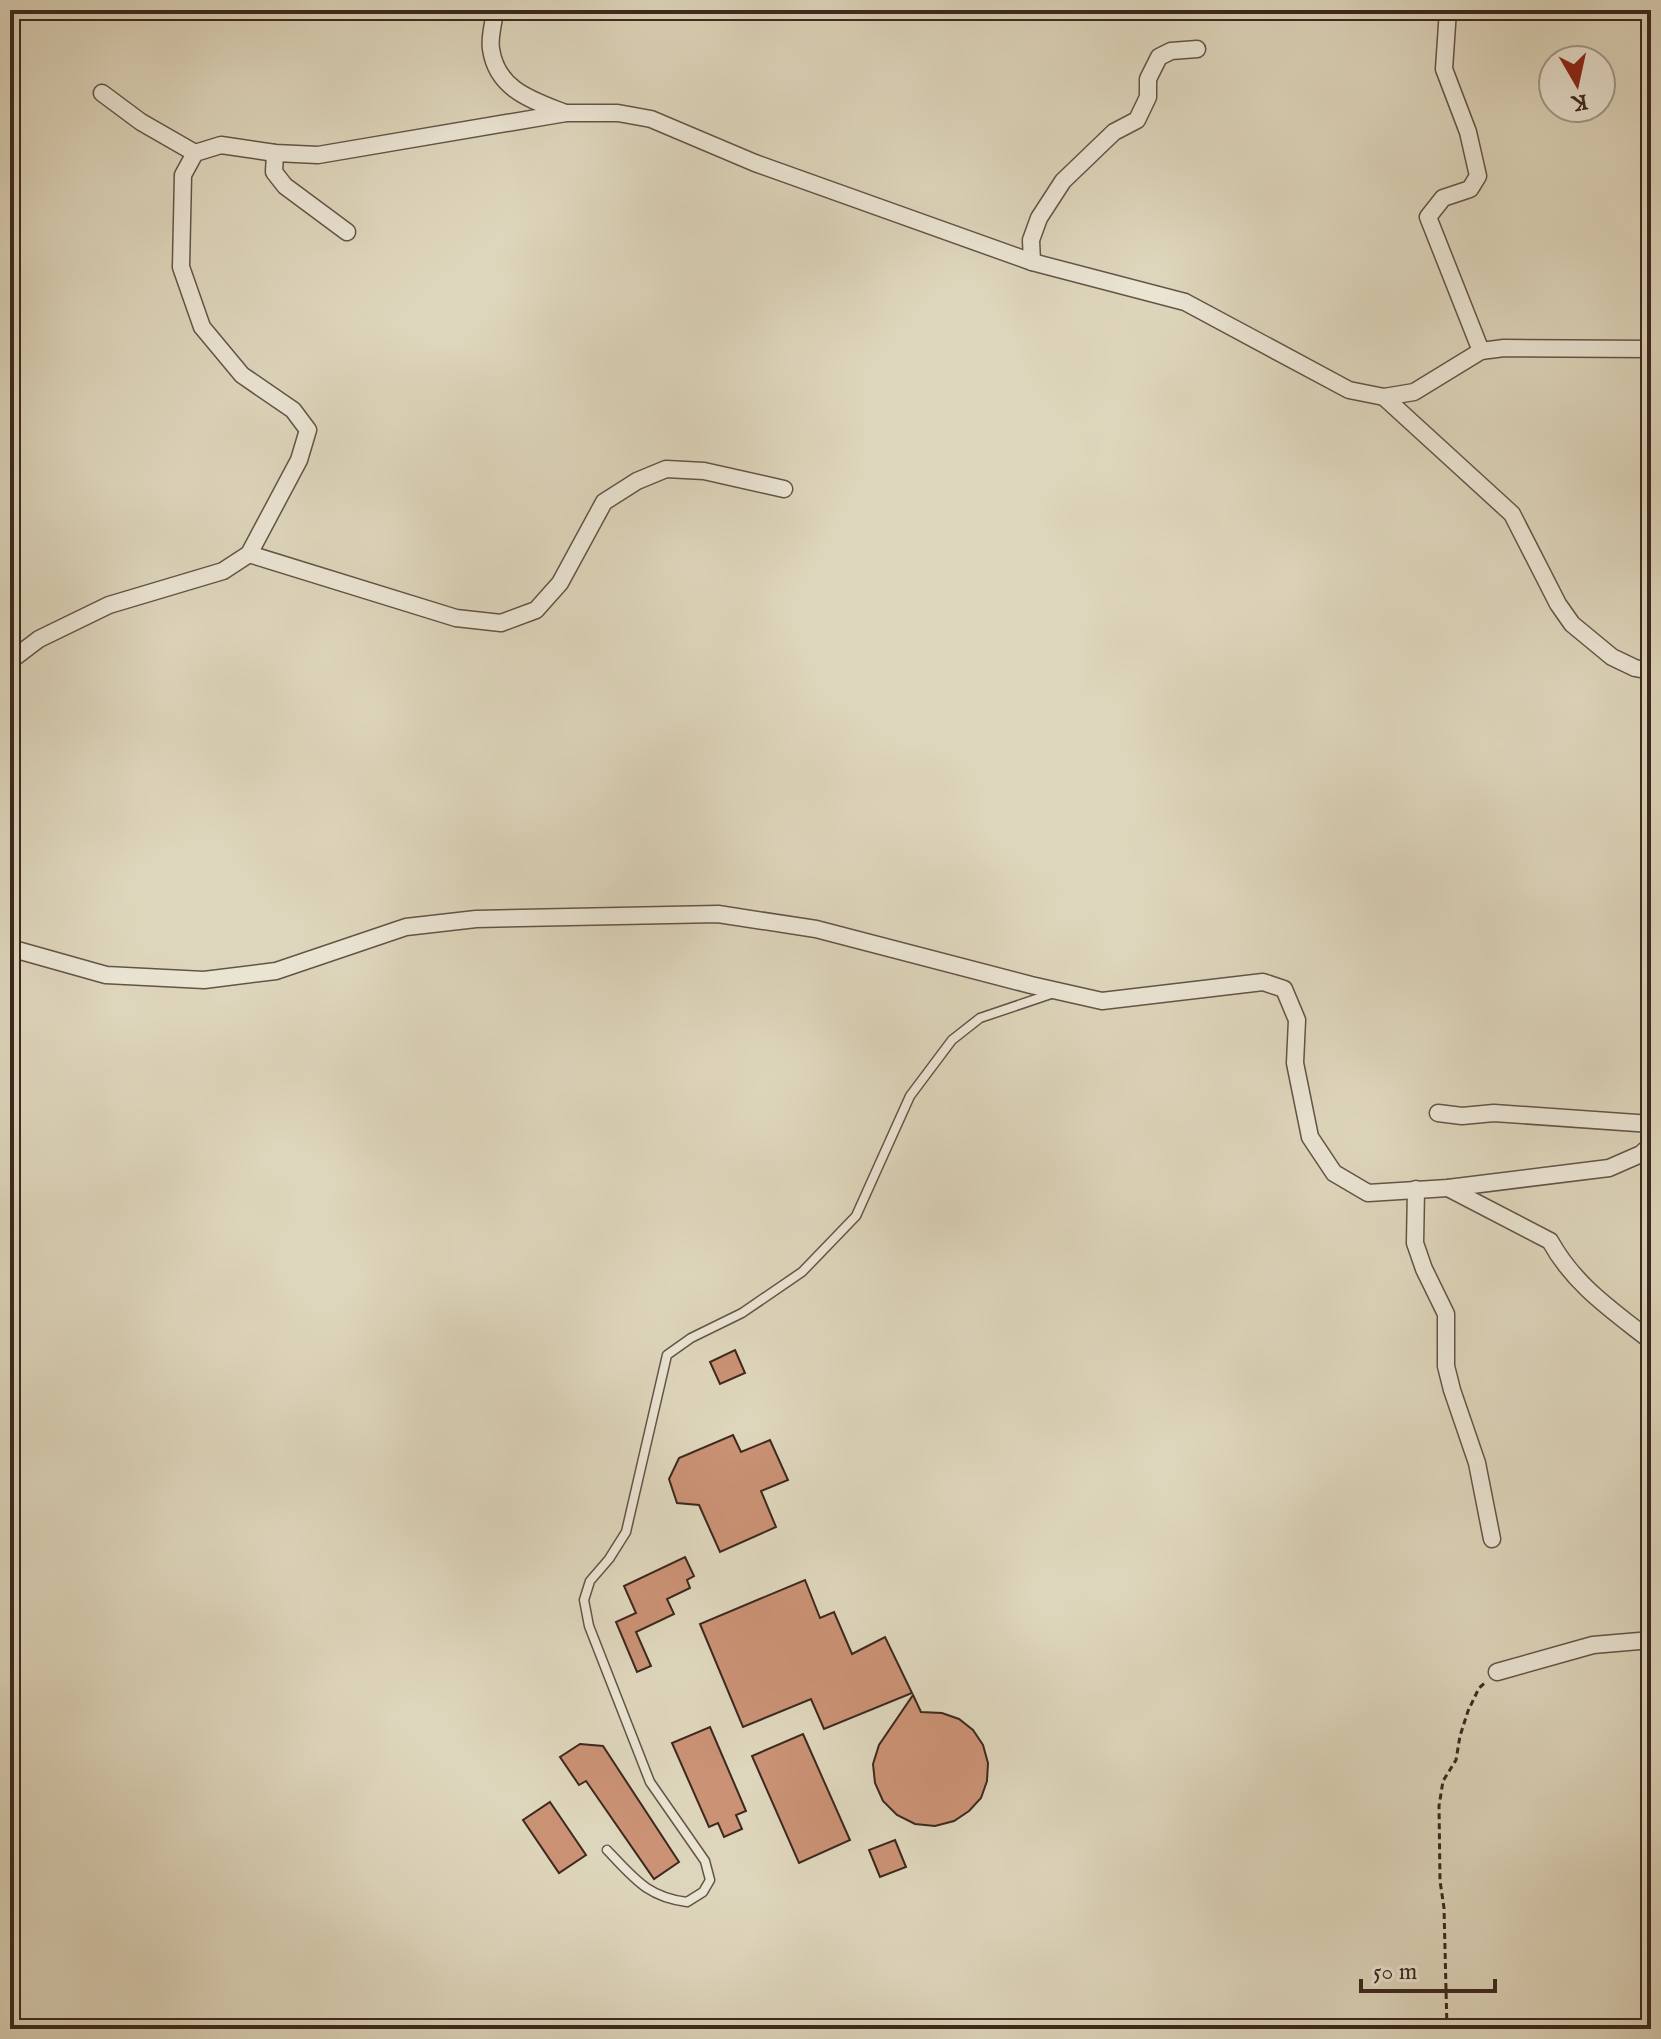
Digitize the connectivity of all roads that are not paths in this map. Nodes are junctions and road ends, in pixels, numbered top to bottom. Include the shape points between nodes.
1 (495, 10) edge
2 (1448, 10) edge
3 (1197, 49) dead end
4 (102, 93) dead end
5 (566, 113) junction
6 (195, 153) junction
7 (275, 153) junction
8 (347, 232) dead end
9 (1032, 262) junction
10 (1651, 349) edge
11 (1481, 351) junction
12 (1384, 397) junction
13 (784, 489) dead end
14 (249, 554) junction
15 (10, 661) edge
16 (1651, 671) edge
17 (10, 948) edge
18 (1059, 992) junction
19 (1438, 1113) dead end
20 (1651, 1124) edge
21 (1651, 1145) edge
22 (1448, 1188) junction
23 (1416, 1189) junction
24 (1651, 1341) edge
25 (1492, 1539) dead end
26 (1651, 1640) edge
27 (1497, 1672) road end
28 (607, 1850) dead end

1 - 5 street via 491,49 501,75 518,95
2 - 11 street via 1444,69 1478,176 1470,189 1443,198 1428,217
3 - 9 street via 1159,57 1137,120 1114,132 1063,181 1039,218 1031,240
4 - 6 street
5 - 7 street via 318,155
5 - 9 street via 651,119 755,163
6 - 7 street via 221,145
6 - 14 street via 183,175 181,267 202,327 242,375 293,410 308,430 299,460
7 - 8 street via 274,172 285,186
9 - 12 street via 1185,302 1349,390
10 - 11 street
11 - 12 street via 1414,392
12 - 16 street via 1512,514 1572,624 1612,657
13 - 14 street via 704,471 666,469 637,481 604,502 560,583 536,610 501,623 456,618
14 - 15 street via 223,571 109,605 39,639
17 - 18 street via 106,975 204,980 276,971 406,927 476,919 718,914 816,929
18 - 23 street via 1102,1001 1263,982 1284,989 1297,1020 1295,1063 1310,1137 1334,1173 1368,1193
18 - 28 lane via 980,1018 952,1040 910,1096 856,1216 802,1272 667,1355 626,1532 590,1581 584,1600 589,1626 650,1782 705,1861 710,1880 687,1902 667,1899 643,1888
19 - 20 street
21 - 22 street via 1609,1168
22 - 23 street
22 - 24 street via 1550,1241 1585,1290
23 - 25 street via 1415,1243 1446,1314 1446,1366 1477,1463
26 - 27 street via 1593,1645

